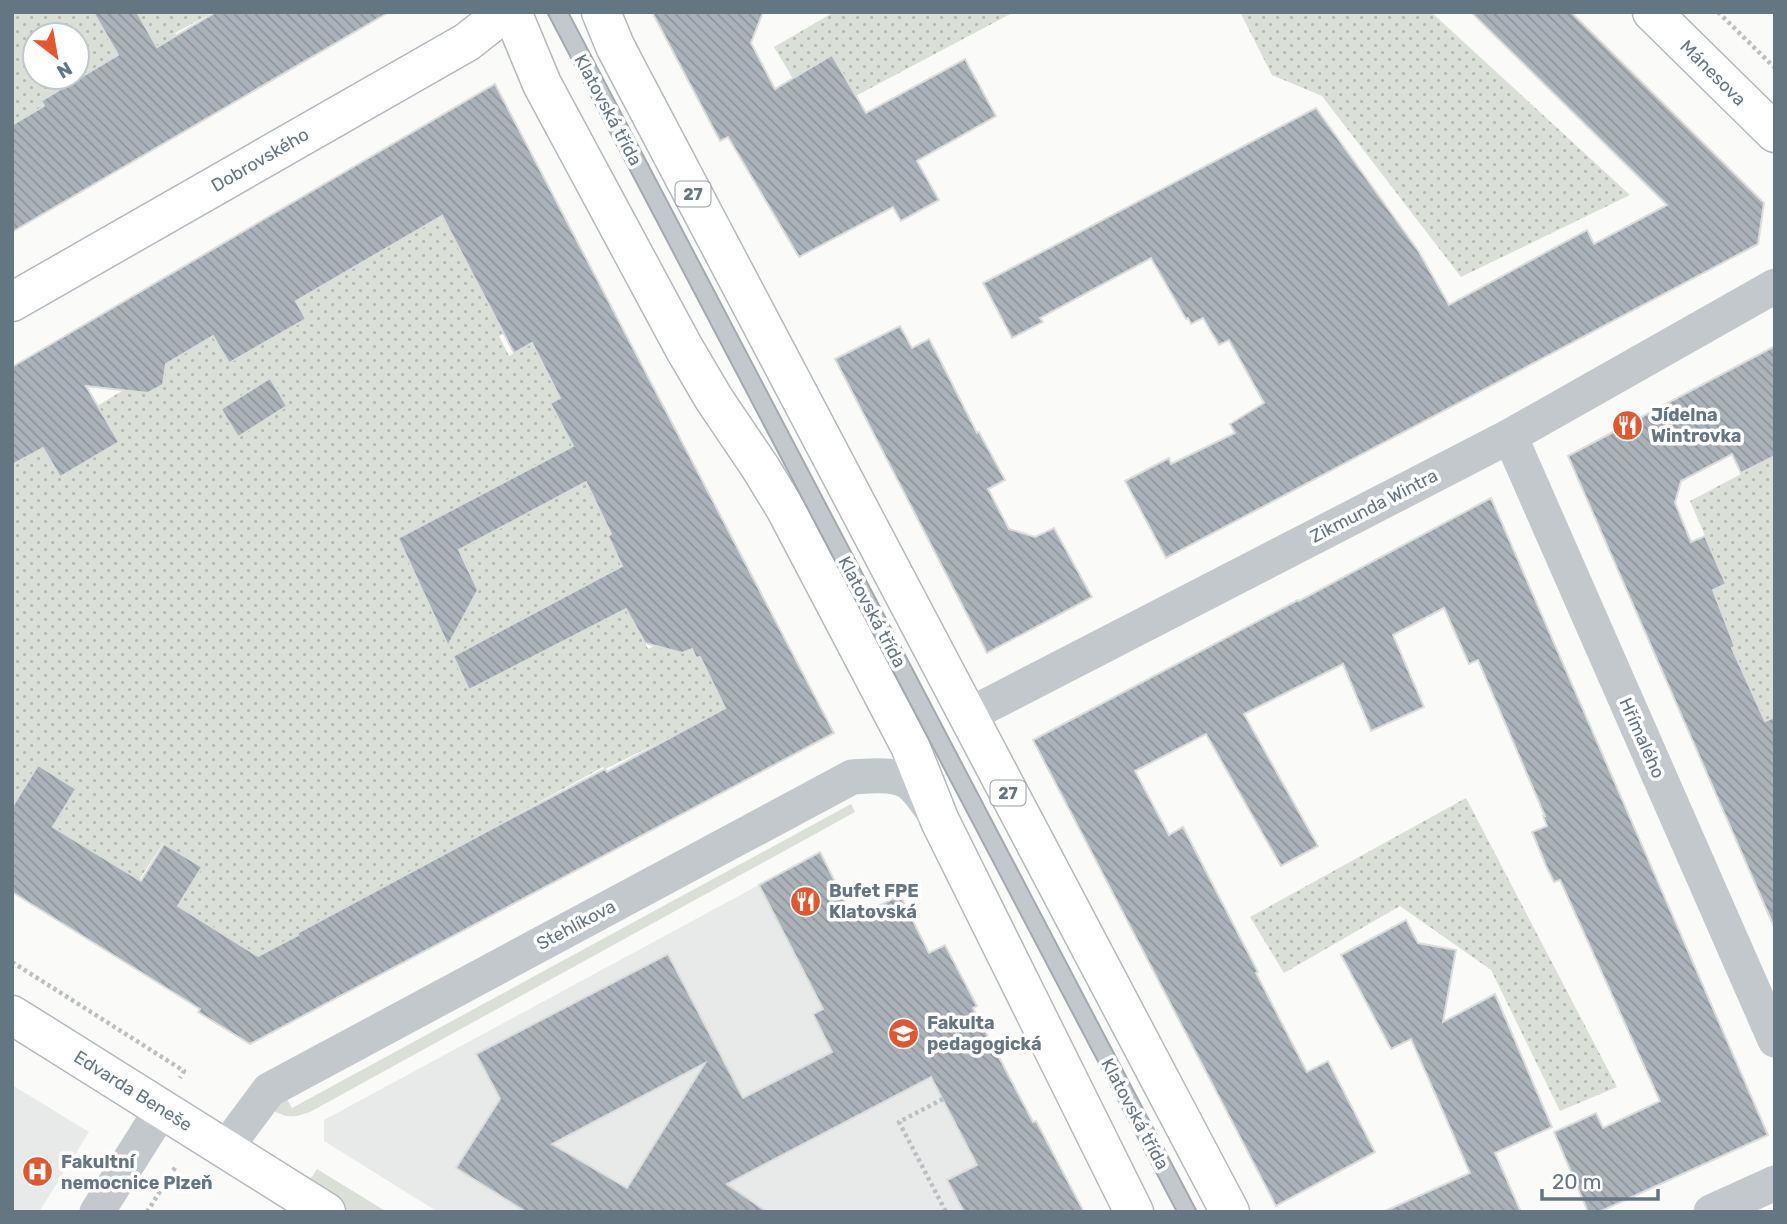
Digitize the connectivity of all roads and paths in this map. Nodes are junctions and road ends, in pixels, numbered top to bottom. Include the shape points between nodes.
1 (505, 12) edge
2 (512, 12) edge
3 (557, 12) edge
4 (601, 12) edge
5 (1652, 12) edge
6 (1718, 12) edge
7 (1775, 68) edge
8 (1775, 133) edge
9 (1775, 286) edge
10 (12, 302) edge
11 (1510, 436) junction
12 (937, 731) junction
13 (940, 821) junction
14 (12, 1015) edge
15 (1775, 1040) edge
16 (943, 1099) dead end
17 (162, 1108) junction
18 (225, 1149) junction
19 (176, 1166) dead end
20 (1775, 1183) edge
21 (97, 1212) edge
22 (147, 1212) edge
23 (326, 1212) edge
24 (946, 1212) edge
25 (1134, 1212) edge
26 (1186, 1212) edge
27 (1230, 1212) edge
28 (1711, 1212) edge

1 - 10 main road, Dobrovského via 467,42
2 - 12 main road, Klatovská třída / 27 via 542,84 714,399
3 - 12 lane, Klatovská třída
4 - 12 main road, Klatovská třída / 27
5 - 8 main road, Mánesova
6 - 7 path
9 - 11 street, Zikmunda Wintra
11 - 12 street, Zikmunda Wintra
11 - 15 street, Hřímalého
12 - 13 main road, Klatovská třída / 27
12 - 26 lane, Klatovská třída
12 - 27 main road, Klatovská třída / 27
13 - 18 street, Stehlíkova via 913,785 900,779 852,776 269,1090
13 - 25 main road, Klatovská třída / 27
14 - 17 main road, Edvarda Beneše
16 - 24 path via 899,1122
17 - 18 main road, Edvarda Beneše
17 - 21 street
18 - 23 main road, Edvarda Beneše
19 - 22 path
20 - 28 street

